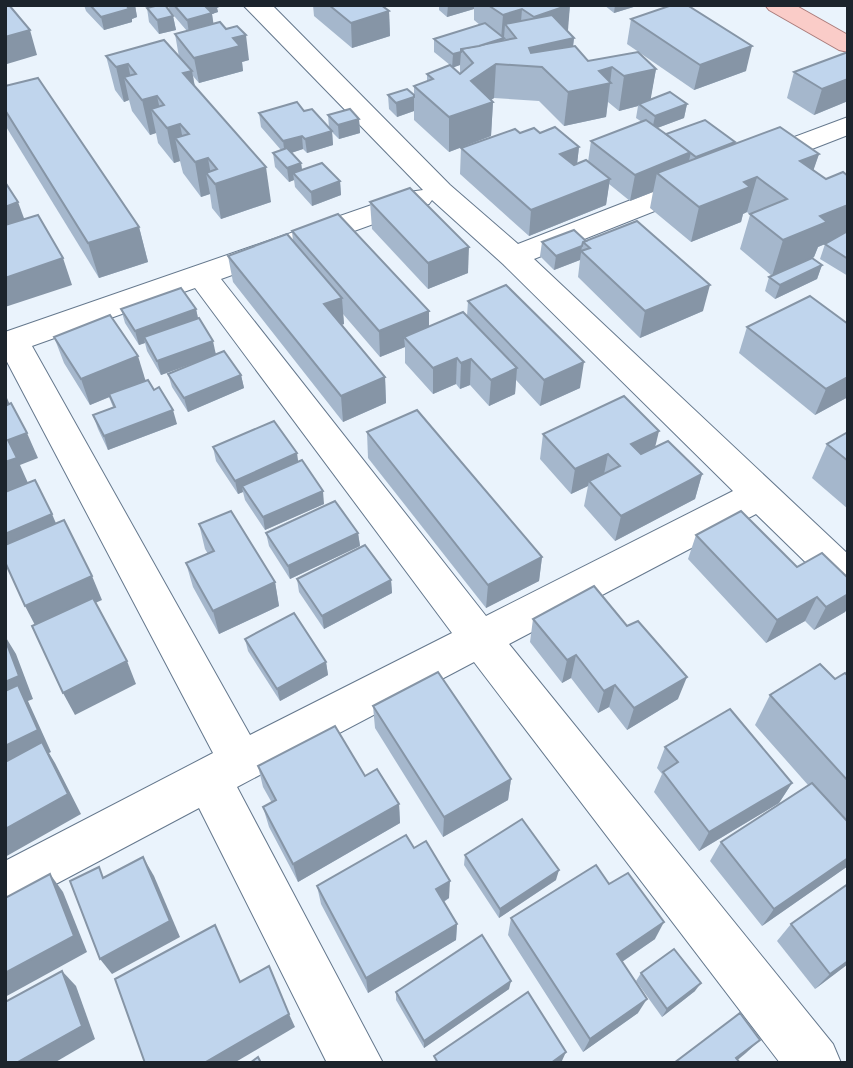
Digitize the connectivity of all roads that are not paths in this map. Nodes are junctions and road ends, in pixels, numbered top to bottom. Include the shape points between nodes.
1 (256, 5) edge
2 (777, 5) edge
3 (848, 46) edge
4 (848, 125) edge
5 (440, 191) junction
6 (514, 257) junction
7 (201, 275) junction
8 (9, 342) edge
9 (759, 495) junction
10 (848, 579) edge
11 (480, 638) junction
12 (224, 771) junction
13 (5, 887) edge
14 (356, 1063) edge
15 (814, 1063) edge

1 - 5 street
2 - 3 main road
4 - 6 street
5 - 6 street
5 - 7 street
6 - 9 street
7 - 8 street
7 - 11 street
8 - 12 street
9 - 10 street
9 - 11 street
11 - 12 street
11 - 15 street
12 - 13 street
12 - 14 street

